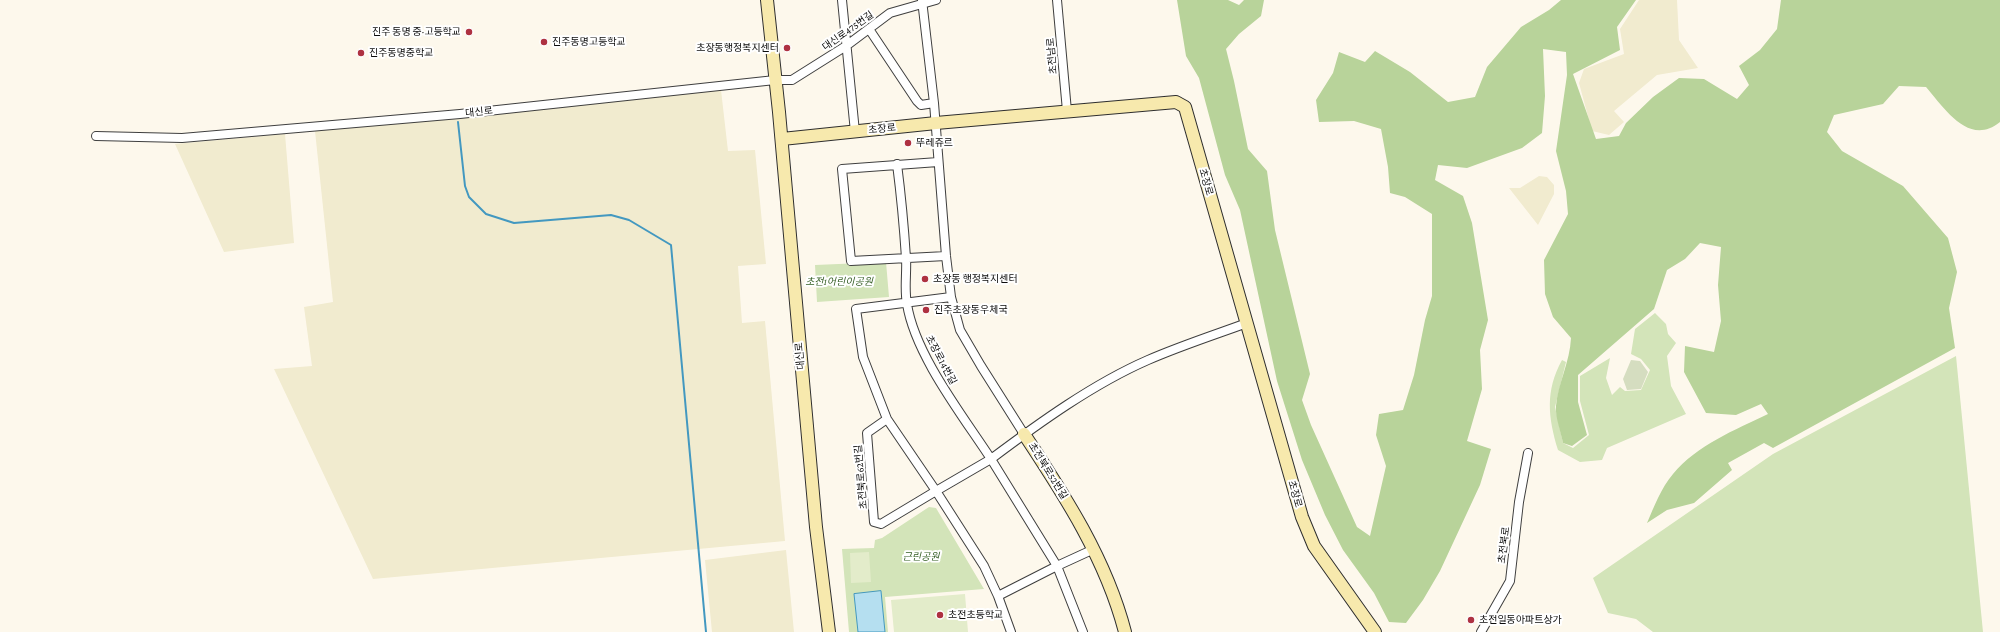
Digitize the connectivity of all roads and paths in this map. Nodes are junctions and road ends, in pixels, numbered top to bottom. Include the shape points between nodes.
1 (767, 0) edge
2 (842, 0) edge
3 (936, 0) edge
4 (1057, 0) edge
5 (922, 2) edge
6 (869, 29) junction
7 (846, 46) junction
8 (775, 80) junction
9 (934, 104) junction
10 (1067, 111) junction
11 (936, 123) junction
12 (855, 132) junction
13 (96, 136) dead end
14 (782, 139) junction
15 (938, 162) junction
16 (897, 164) junction
17 (946, 256) junction
18 (906, 258) junction
19 (951, 297) junction
20 (907, 303) junction
21 (1247, 323) junction
22 (887, 419) junction
23 (1024, 434) junction
24 (1528, 453) dead end
25 (991, 458) junction
26 (936, 491) junction
27 (1094, 549) junction
28 (1057, 566) junction
29 (998, 596) junction
30 (828, 632) edge
31 (1011, 632) edge
32 (1083, 632) edge
33 (1125, 632) edge
34 (1375, 632) edge
35 (1480, 632) edge

1 - 8 street, 대신로
2 - 7 street
3 - 5 street, 대신로475번길
4 - 10 street, 초전남로
5 - 6 street, 대신로475번길 via 890,13
5 - 9 street
6 - 7 street, 대신로475번길
6 - 9 street via 917,101 921,105
7 - 8 street, 대신로475번길 via 792,80
7 - 12 street
8 - 13 street, 대신로 via 460,114 182,138
8 - 14 street, 대신로
9 - 11 street
10 - 11 street, 초장로
10 - 21 street, 초장로 via 1176,102 1185,107
11 - 12 street, 초장로
11 - 15 street
12 - 14 street, 초장로
14 - 30 street, 대신로 via 816,527
15 - 16 street
15 - 17 street
16 - 18 street
16 - 18 street via 842,169 851,261
17 - 18 street
17 - 19 street
18 - 20 street, 초장로14번길
19 - 20 street
19 - 23 street via 960,330
20 - 22 street via 856,309 863,357
20 - 25 street, 초장로14번길 via 913,328 939,380
21 - 23 street via 1148,359
21 - 34 street, 초장로 via 1302,517 1314,546
22 - 26 street
22 - 26 street, 초전북로62번길 via 867,433 874,522 881,524
23 - 25 street, 초전북로52번길
23 - 27 street, 초전북로52번길 via 1060,489
24 - 35 street, 초전북로 via 1519,502 1510,581
25 - 26 street, 초전북로52번길
25 - 28 street
26 - 29 street via 984,566
27 - 28 street
27 - 33 street, 초전북로52번길 via 1117,601
28 - 29 street
28 - 32 street
29 - 31 street

